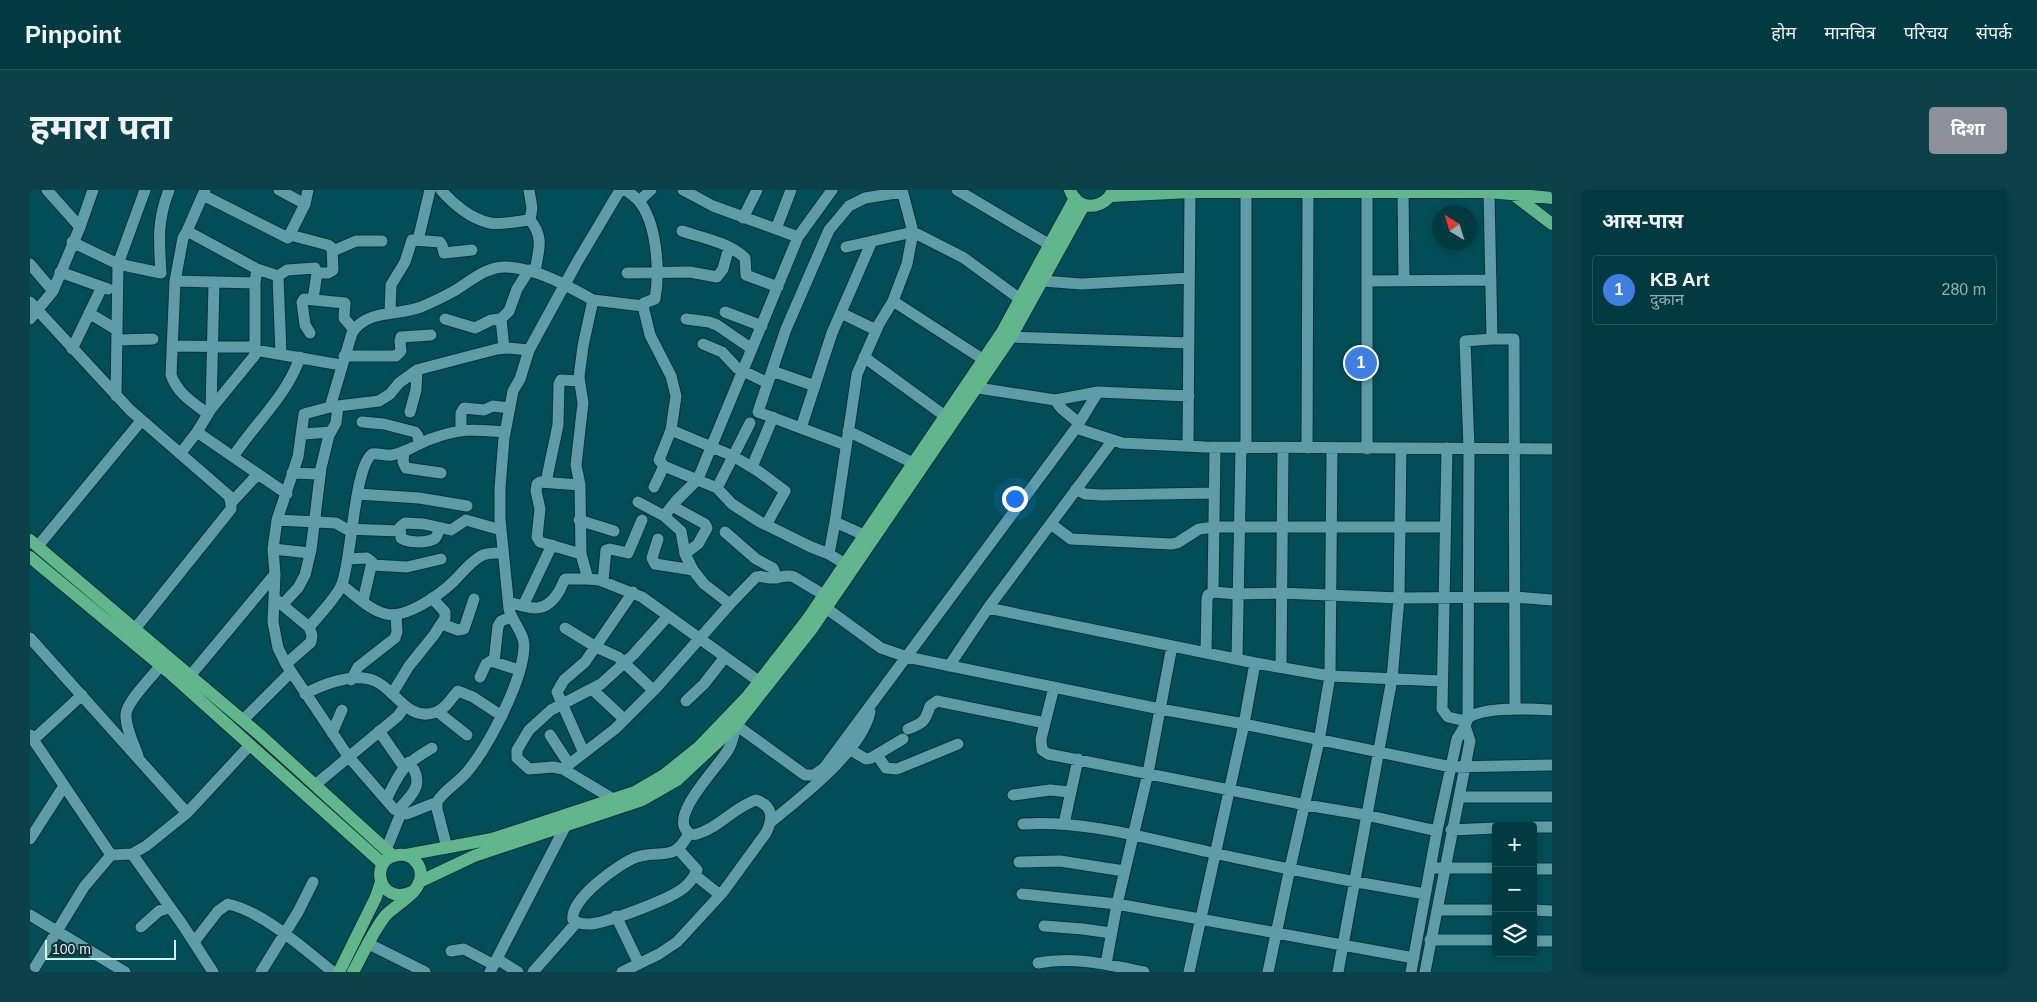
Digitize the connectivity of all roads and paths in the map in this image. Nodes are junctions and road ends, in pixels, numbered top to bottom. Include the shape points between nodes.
1 (47, 190) edge
2 (93, 190) edge
3 (145, 190) edge
4 (169, 190) edge
5 (279, 190) edge
6 (308, 190) edge
7 (430, 190) edge
8 (529, 190) edge
9 (620, 190) edge
10 (626, 190) edge
11 (651, 190) edge
12 (683, 190) edge
13 (757, 190) edge
14 (791, 190) edge
15 (832, 190) edge
16 (957, 190) edge
17 (442, 191) edge
18 (902, 191) edge
19 (204, 192) edge
20 (1190, 192) junction
21 (1246, 192) junction
22 (1308, 192) junction
23 (1367, 192) junction
24 (1403, 192) junction
25 (1489, 192) junction
26 (1112, 193) edge
27 (862, 194) edge
28 (1512, 194) junction
29 (1074, 195) edge
30 (1552, 198) edge
31 (638, 201) junction
32 (305, 204) junction
33 (743, 218) junction
34 (530, 220) junction
35 (1552, 224) edge
36 (80, 227) junction
37 (776, 229) junction
38 (187, 231) junction
39 (682, 231) dead end
40 (913, 232) junction
41 (290, 235) junction
42 (798, 237) junction
43 (418, 240) junction
44 (382, 241) dead end
45 (872, 241) junction
46 (72, 242) junction
47 (1050, 245) junction
48 (729, 247) junction
49 (846, 247) dead end
50 (472, 250) dead end
51 (333, 251) junction
52 (30, 264) edge
53 (118, 264) junction
54 (257, 269) junction
55 (532, 271) junction
56 (60, 272) junction
57 (161, 273) junction
58 (317, 273) junction
59 (627, 273) dead end
60 (657, 274) junction
61 (278, 276) junction
62 (175, 277) junction
63 (1189, 278) junction
64 (1404, 280) junction
65 (1491, 280) junction
66 (1043, 281) junction
67 (1367, 281) junction
68 (214, 283) junction
69 (255, 283) junction
70 (566, 284) junction
71 (102, 287) junction
72 (778, 288) junction
73 (53, 291) junction
74 (117, 293) junction
75 (313, 299) junction
76 (1020, 299) junction
77 (592, 300) junction
78 (893, 301) junction
79 (643, 306) junction
80 (33, 311) edge
81 (724, 312) dead end
82 (89, 313) junction
83 (390, 313) junction
84 (841, 313) junction
85 (445, 319) dead end
86 (501, 319) junction
87 (686, 319) dead end
88 (762, 326) junction
89 (354, 330) junction
90 (876, 330) junction
91 (310, 333) dead end
92 (117, 335) junction
93 (431, 335) dead end
94 (1011, 337) junction
95 (153, 339) dead end
96 (1492, 339) junction
97 (1189, 343) junction
98 (703, 344) dead end
99 (172, 346) junction
100 (212, 346) junction
101 (504, 348) junction
102 (72, 349) junction
103 (255, 349) junction
104 (752, 349) junction
105 (530, 350) junction
106 (282, 354) junction
107 (864, 356) junction
108 (300, 357) junction
109 (343, 360) junction
110 (984, 360) junction
111 (418, 370) junction
112 (743, 371) junction
113 (772, 371) junction
114 (580, 381) junction
115 (768, 383) junction
116 (815, 386) junction
117 (978, 388) junction
118 (1098, 392) junction
119 (116, 396) junction
120 (1189, 396) junction
121 (1055, 400) junction
122 (334, 407) junction
123 (510, 408) junction
124 (209, 412) junction
125 (410, 412) dead end
126 (945, 416) junction
127 (773, 418) junction
128 (141, 420) junction
129 (362, 422) dead end
130 (750, 423) dead end
131 (1077, 426) junction
132 (801, 428) junction
133 (461, 430) junction
134 (671, 430) junction
135 (848, 431) junction
136 (197, 432) junction
137 (331, 432) junction
138 (505, 432) junction
139 (302, 434) junction
140 (1113, 440) junction
141 (419, 444) junction
142 (846, 445) junction
143 (711, 446) junction
144 (1188, 446) junction
145 (1215, 447) junction
146 (1243, 448) junction
147 (1283, 448) junction
148 (1308, 448) junction
149 (1332, 448) junction
150 (1447, 448) junction
151 (1470, 448) junction
152 (1516, 448) junction
153 (1367, 449) junction
154 (1401, 449) junction
155 (1552, 449) edge
156 (404, 451) junction
157 (180, 454) junction
158 (733, 456) junction
159 (233, 457) junction
160 (913, 463) junction
161 (664, 466) junction
162 (752, 467) junction
163 (292, 473) junction
164 (441, 473) dead end
165 (258, 474) junction
166 (320, 474) junction
167 (698, 479) junction
168 (546, 482) junction
169 (580, 485) junction
170 (654, 487) dead end
171 (717, 488) junction
172 (1076, 489) junction
173 (1214, 493) junction
174 (287, 494) junction
175 (358, 494) junction
176 (638, 502) dead end
177 (231, 503) junction
178 (467, 506) dead end
179 (672, 506) junction
180 (664, 516) junction
181 (278, 520) junction
182 (579, 520) junction
183 (642, 520) dead end
184 (314, 522) junction
185 (835, 522) junction
186 (1051, 524) junction
187 (766, 525) junction
188 (1215, 527) junction
189 (1240, 527) junction
190 (1445, 527) junction
191 (439, 528) junction
192 (1282, 528) junction
193 (1332, 528) junction
194 (1400, 528) junction
195 (353, 530) junction
196 (501, 530) junction
197 (400, 531) junction
198 (614, 531) dead end
199 (725, 532) dead end
200 (864, 535) junction
201 (658, 539) dead end
202 (34, 543) edge
203 (552, 545) junction
204 (273, 549) junction
205 (310, 553) junction
206 (503, 553) junction
207 (581, 554) junction
208 (685, 554) junction
209 (829, 554) junction
210 (30, 557) edge
211 (441, 558) dead end
212 (348, 559) junction
213 (845, 564) junction
214 (372, 565) junction
215 (694, 570) junction
216 (275, 574) junction
217 (777, 578) junction
218 (588, 579) junction
219 (602, 581) junction
220 (342, 585) junction
221 (633, 592) junction
222 (1213, 592) junction
223 (1281, 593) junction
224 (1237, 594) junction
225 (1331, 594) junction
226 (824, 595) junction
227 (1445, 596) junction
228 (1468, 597) junction
229 (432, 598) junction
230 (1399, 598) junction
231 (1515, 598) junction
232 (474, 599) dead end
233 (1552, 600) edge
234 (278, 601) junction
235 (363, 601) junction
236 (509, 602) junction
237 (730, 604) junction
238 (523, 606) junction
239 (826, 608) junction
240 (988, 608) junction
241 (396, 615) junction
242 (668, 616) junction
243 (511, 617) junction
244 (442, 624) junction
245 (309, 627) junction
246 (565, 628) dead end
247 (132, 633) junction
248 (30, 638) edge
249 (699, 638) junction
250 (1172, 646) junction
251 (596, 647) junction
252 (1206, 652) junction
253 (725, 657) junction
254 (907, 658) junction
255 (1237, 659) junction
256 (494, 662) junction
257 (626, 663) junction
258 (1254, 663) junction
259 (161, 666) junction
260 (949, 666) junction
261 (1282, 667) junction
262 (289, 668) junction
263 (519, 670) junction
264 (190, 676) junction
265 (1330, 676) junction
266 (480, 677) dead end
267 (1392, 679) junction
268 (351, 680) junction
269 (1442, 681) junction
270 (760, 682) junction
271 (1054, 687) junction
272 (592, 689) junction
273 (653, 690) junction
274 (305, 694) junction
275 (392, 694) junction
276 (82, 695) junction
277 (686, 701) dead end
278 (872, 704) junction
279 (562, 705) junction
280 (405, 706) junction
281 (1160, 709) junction
282 (1515, 709) junction
283 (342, 710) dead end
284 (1552, 710) edge
285 (438, 712) junction
286 (502, 716) junction
287 (624, 719) junction
288 (243, 720) junction
289 (1467, 722) junction
290 (1045, 723) junction
291 (1244, 724) junction
292 (736, 725) junction
293 (379, 731) junction
294 (332, 733) junction
295 (467, 735) dead end
296 (550, 735) dead end
297 (32, 737) edge
298 (1319, 741) junction
299 (958, 744) dead end
300 (250, 745) junction
301 (432, 748) dead end
302 (849, 749) junction
303 (1379, 751) junction
304 (584, 753) junction
305 (877, 755) junction
306 (348, 756) junction
307 (1078, 759) junction
308 (140, 760) junction
309 (407, 765) junction
310 (1552, 765) edge
311 (566, 767) junction
312 (1451, 767) junction
313 (1464, 768) junction
314 (1148, 773) junction
315 (315, 785) junction
316 (64, 786) junction
317 (1229, 789) junction
318 (1070, 792) junction
319 (1013, 795) dead end
320 (1459, 797) junction
321 (1552, 797) edge
322 (613, 799) junction
323 (386, 800) junction
324 (437, 802) junction
325 (1306, 805) junction
326 (399, 812) junction
327 (187, 813) junction
328 (1366, 815) junction
329 (771, 822) junction
330 (1023, 824) dead end
331 (1064, 824) junction
332 (565, 827) junction
333 (1537, 827) edge
334 (1552, 827) edge
335 (1492, 828) edge
336 (1437, 830) junction
337 (1451, 830) junction
338 (689, 833) junction
339 (1133, 836) junction
340 (30, 840) edge
341 (447, 848) junction
342 (678, 849) junction
343 (390, 853) junction
344 (132, 854) junction
345 (1214, 854) junction
346 (110, 855) junction
347 (406, 855) junction
348 (1019, 862) dead end
349 (383, 864) junction
350 (1444, 867) junction
351 (1290, 868) junction
352 (1430, 868) junction
353 (1492, 868) edge
354 (1537, 869) edge
355 (1552, 869) edge
356 (1124, 871) junction
357 (695, 875) junction
358 (313, 882) dead end
359 (381, 882) junction
360 (1355, 883) junction
361 (416, 887) junction
362 (720, 894) junction
363 (1022, 894) dead end
364 (1425, 894) junction
365 (1116, 904) junction
366 (170, 907) junction
367 (1438, 910) junction
368 (1492, 910) edge
369 (1537, 910) edge
370 (1552, 910) edge
371 (30, 916) edge
372 (616, 916) junction
373 (1200, 919) junction
374 (577, 922) junction
375 (1044, 926) dead end
376 (141, 927) dead end
377 (56, 931) junction
378 (284, 933) junction
379 (1111, 933) junction
380 (1275, 934) junction
381 (1430, 940) junction
382 (1492, 940) edge
383 (1537, 941) edge
384 (1552, 941) edge
385 (194, 942) junction
386 (369, 944) junction
387 (1342, 945) junction
388 (451, 951) dead end
389 (1414, 958) junction
390 (1038, 963) dead end
391 (639, 964) junction
392 (494, 965) edge
393 (1114, 968) edge
394 (32, 972) edge
395 (125, 972) edge
396 (213, 972) edge
397 (261, 972) edge
398 (334, 972) edge
399 (339, 972) edge
400 (353, 972) edge
401 (425, 972) edge
402 (518, 972) edge
403 (533, 972) edge
404 (622, 972) edge
405 (1144, 972) edge
406 (1189, 972) edge
407 (1268, 972) edge
408 (1338, 972) edge
409 (1411, 972) edge
410 (1425, 972) edge

1 - 36 street
2 - 36 street
3 - 53 street
4 - 57 street via 161,210 158,234
5 - 32 street
6 - 32 street
7 - 43 street
8 - 34 street
9 - 70 street
10 - 31 street
11 - 31 street
12 - 33 street
13 - 33 street
14 - 37 street
15 - 42 street
16 - 47 street
17 - 34 street via 480,220 492,223
18 - 27 street
18 - 40 street
19 - 38 street
19 - 41 street via 270,231 288,238
20 - 21 main road
20 - 26 main road
20 - 63 street
21 - 22 main road
21 - 146 street
22 - 23 main road
22 - 148 street
23 - 24 main road
23 - 67 street
24 - 25 main road
24 - 64 street
25 - 28 main road
25 - 65 street
26 - 29 main road via 1099,205
27 - 113 street via 829,230 786,329
28 - 30 main road
28 - 35 main road
29 - 47 main road
29 - 66 main road
31 - 60 street via 655,239
32 - 41 street
33 - 37 street
34 - 55 street via 540,238
36 - 46 street
37 - 42 street
38 - 54 street
38 - 62 street
39 - 48 street
40 - 45 street
40 - 76 street via 964,258
40 - 78 street via 907,264
41 - 51 street via 328,245
42 - 72 street
43 - 50 street via 441,243 444,252
43 - 83 street via 412,240 391,285
44 - 51 street via 356,241
45 - 49 street
45 - 84 street
46 - 53 street
46 - 56 street
47 - 76 main road
48 - 60 street via 723,269 717,277 690,272
48 - 72 street via 745,258 746,276
51 - 58 street via 332,270 328,274
52 - 73 street
53 - 57 street
53 - 74 street
54 - 61 street
54 - 69 street
55 - 70 street
55 - 83 street via 495,267 425,305
55 - 86 street via 517,289 509,310
56 - 71 street
56 - 73 street
57 - 62 street
58 - 61 street via 312,267 286,270
58 - 75 street
59 - 60 street
60 - 79 street via 655,299
61 - 106 street
62 - 68 street
62 - 99 street
63 - 66 street via 1081,284
63 - 97 street
64 - 65 street
64 - 67 street
65 - 96 street
66 - 94 main road
67 - 153 street
68 - 69 street
68 - 100 street
69 - 103 street
70 - 77 street
70 - 105 street
71 - 74 street
71 - 82 street
72 - 88 street
73 - 80 street
74 - 92 street
75 - 89 street via 345,303 344,318
75 - 91 street via 304,298 302,302 305,325
76 - 110 main road
77 - 79 street
77 - 114 street
78 - 90 street
78 - 110 street
79 - 134 street via 650,335 671,376 676,396
80 - 102 street
81 - 88 street
82 - 92 street
82 - 102 street
83 - 89 street via 360,321
84 - 90 street
84 - 116 street
85 - 86 street via 475,328
86 - 101 street
87 - 104 street via 717,325
88 - 104 street
89 - 109 street
90 - 107 street
92 - 95 street
92 - 119 street
93 - 109 street via 401,336 401,351 396,356
94 - 97 street
94 - 117 main road
96 - 151 street via 1464,341
96 - 152 street via 1514,339
97 - 120 street
98 - 112 street via 722,352
99 - 100 street
99 - 124 street via 171,375 175,385 183,396
100 - 103 street
100 - 124 street
101 - 105 street
101 - 111 street
102 - 119 street
103 - 106 street
103 - 124 street via 254,355
104 - 112 street
105 - 123 street
106 - 108 street
107 - 126 street
107 - 135 street via 857,374
108 - 109 street
108 - 159 street via 281,394
109 - 122 street
110 - 126 main road
111 - 122 street via 379,401
111 - 125 street
112 - 115 street
112 - 143 street
113 - 115 street
113 - 116 street
114 - 168 street via 565,379 559,384 558,425
114 - 169 street via 583,403 576,465
115 - 127 street via 758,412
116 - 132 street
117 - 121 street
117 - 239 main road
118 - 120 street
118 - 121 street
118 - 131 street
119 - 128 street
120 - 144 street
121 - 131 street
122 - 137 street via 336,423
122 - 139 street via 304,414
123 - 133 street via 464,408
123 - 138 street
124 - 136 street
126 - 160 main road
127 - 132 street
127 - 162 street
128 - 157 street
128 - 202 street
129 - 141 street via 415,432
130 - 158 street
131 - 140 street
131 - 254 street
132 - 142 street
133 - 138 street
133 - 141 street
134 - 143 street
134 - 161 street via 659,460
135 - 142 street
135 - 160 street
136 - 157 street
136 - 159 street
137 - 139 street
137 - 166 street
138 - 196 street via 500,488
139 - 163 street
140 - 144 street
140 - 172 street
141 - 156 street
142 - 185 street
143 - 158 street
143 - 167 street
144 - 145 street
145 - 146 street
145 - 173 street
146 - 147 street
146 - 189 street
147 - 148 street
147 - 192 street
148 - 149 street
149 - 153 street
149 - 193 street
150 - 151 street
150 - 154 street
150 - 190 street
151 - 152 street
151 - 228 street
152 - 155 street
152 - 231 street
153 - 154 street
154 - 194 street
156 - 164 street via 406,468
156 - 175 street via 370,456
157 - 177 street via 229,496
158 - 162 street
158 - 171 street
159 - 165 street
160 - 200 main road
161 - 167 street
161 - 170 street
162 - 187 street via 785,491
163 - 166 street
163 - 174 street
165 - 174 street
165 - 177 street
166 - 184 street
167 - 171 street
167 - 179 street
168 - 169 street
168 - 203 street via 536,486 540,509 536,537 540,542
169 - 182 street
171 - 187 street via 732,504
172 - 173 street via 1085,494 1102,495
172 - 186 street
173 - 188 street
174 - 181 street
175 - 178 street via 419,498
175 - 195 street
176 - 180 street
177 - 247 street via 231,509
179 - 180 street
179 - 208 street via 707,526 698,544
180 - 208 street via 681,531
181 - 184 street
181 - 204 street
182 - 198 street
182 - 207 street
183 - 219 street via 628,553 606,550
184 - 195 street via 336,523
184 - 205 street
185 - 200 street
185 - 209 street
186 - 188 street via 1071,539 1171,544 1199,529
186 - 240 street
187 - 209 street
188 - 189 street
188 - 222 street
189 - 192 street
189 - 224 street
190 - 194 street
190 - 227 street
191 - 196 street via 451,530 466,520
191 - 197 street via 404,523
191 - 197 street via 434,539 411,542 402,540
192 - 193 street
192 - 223 street
193 - 194 street
193 - 225 street
194 - 230 street
195 - 197 street
195 - 212 street
196 - 206 street
199 - 217 street via 773,568
200 - 213 main road
201 - 215 street via 652,558 655,564
202 - 247 main road
203 - 207 street
203 - 238 street
204 - 205 street
204 - 216 street
205 - 234 street via 302,582
206 - 229 street via 490,552 478,558
206 - 236 street
207 - 218 street
208 - 215 street
209 - 213 street
210 - 247 main road
211 - 214 street via 407,566
212 - 214 street via 367,558
212 - 220 street
213 - 226 main road
214 - 235 street
215 - 237 street via 704,584
216 - 234 street
216 - 264 street
217 - 226 street via 794,576
217 - 237 street via 756,577
218 - 219 street
218 - 238 street via 565,579 555,597 539,608
219 - 221 street
220 - 235 street
220 - 245 street
221 - 242 street
221 - 251 street
222 - 224 street
222 - 252 street via 1206,599
223 - 224 street
223 - 225 street
223 - 261 street
224 - 255 street
225 - 230 street
225 - 265 street
226 - 270 main road
227 - 228 street
227 - 230 street
227 - 269 street
228 - 231 street
228 - 289 street
229 - 241 street
229 - 244 street via 445,612
230 - 267 street
231 - 233 street
231 - 282 street
232 - 244 street via 464,629
234 - 245 street
234 - 262 street via 274,632
235 - 241 street via 381,612
236 - 238 street
236 - 243 street
237 - 249 street
239 - 254 street via 881,648
239 - 292 main road
240 - 250 street
240 - 260 street
241 - 268 street via 396,638 358,667
242 - 249 street
242 - 257 street
243 - 256 street via 498,626
243 - 263 street via 524,642
244 - 275 street
245 - 262 street via 311,642
246 - 251 street
247 - 259 main road
247 - 264 main road
248 - 276 street
249 - 253 street
249 - 273 street
250 - 252 street
250 - 281 street
251 - 257 street
251 - 279 street via 586,662 558,688 557,696
252 - 255 street
253 - 270 street
253 - 277 street
254 - 260 street
254 - 278 street
255 - 258 street
256 - 263 street
256 - 266 street via 486,664
257 - 272 street
257 - 273 street
258 - 261 street
258 - 291 street
259 - 300 main road
259 - 308 street via 126,712
260 - 271 street
261 - 265 street
262 - 274 street
262 - 288 street
263 - 286 street
264 - 288 main road
265 - 267 street
265 - 298 street
267 - 269 street
267 - 303 street
268 - 274 street via 330,682
268 - 275 street via 374,680
269 - 289 street via 1444,714
270 - 322 main road via 699,747 664,775 635,792
271 - 281 street
271 - 290 street
272 - 279 street
272 - 287 street
273 - 287 street
274 - 294 street
275 - 280 street
276 - 297 street
276 - 308 street
278 - 292 street via 824,768 809,776
278 - 302 street via 868,722
279 - 304 street
279 - 311 street via 551,710 529,730 516,754 530,769
280 - 285 street via 428,714
280 - 293 street
281 - 291 street
281 - 314 street
282 - 284 street
282 - 289 street via 1479,712
283 - 294 street
285 - 286 street via 458,692 473,697
285 - 295 street
286 - 324 street via 467,772
287 - 304 street
288 - 315 main road
289 - 312 street via 1456,739
289 - 313 street via 1470,740
290 - 305 street via 937,702 930,706 924,721
290 - 307 street via 1042,750
291 - 298 street
291 - 317 street
292 - 332 main road via 677,780 642,800
292 - 338 street via 730,748 685,810 684,826
293 - 306 street
293 - 309 street
294 - 306 street
296 - 311 street
297 - 316 street
298 - 303 street
298 - 325 street
299 - 305 street via 897,769 886,768
300 - 327 street
300 - 349 main road
301 - 309 street
302 - 305 street via 866,759
302 - 329 street via 826,775
303 - 312 street
303 - 328 street
304 - 311 street
306 - 315 street
306 - 323 street
307 - 314 street
307 - 318 street
308 - 327 street
309 - 323 street
309 - 326 street via 416,771 418,784
310 - 313 street
311 - 322 street
312 - 313 street
312 - 336 street
313 - 320 street
314 - 317 street
314 - 339 street
315 - 343 main road
316 - 340 street
316 - 346 street
317 - 325 street
317 - 345 street
318 - 319 street via 1050,790
318 - 331 street
320 - 321 street
320 - 337 street
322 - 341 main road via 492,839
323 - 326 street
324 - 326 street via 414,813
324 - 341 street
325 - 328 street
325 - 351 street
326 - 343 street
327 - 344 street
328 - 336 street
328 - 360 street
329 - 338 street via 772,814 768,807 756,800 698,834
329 - 362 street
330 - 331 street
331 - 339 street
332 - 361 main road via 474,856
332 - 392 street
333 - 334 street
335 - 337 street
336 - 352 street
337 - 350 street
338 - 342 street
339 - 345 street
339 - 356 street
341 - 347 main road
342 - 357 street via 697,870
342 - 374 street via 662,855 636,857 614,871 577,903 572,915
343 - 347 main road
343 - 349 main road
344 - 346 street
344 - 366 street
345 - 351 street
345 - 373 street
346 - 377 street via 84,887
347 - 361 main road via 420,869
348 - 356 street via 1060,862
349 - 359 main road
350 - 352 street
350 - 353 street
350 - 367 street
351 - 360 street
351 - 380 street
352 - 364 street
354 - 355 street
356 - 365 street
357 - 362 street
357 - 372 street via 686,886 669,897
358 - 378 street
359 - 361 main road via 388,892 400,895
359 - 399 main road
360 - 364 street
360 - 387 street
361 - 386 main road via 385,916
362 - 391 street via 676,942
363 - 365 street
364 - 389 street
365 - 373 street
365 - 379 street
366 - 376 street via 159,911
366 - 385 street
367 - 368 street
367 - 381 street
369 - 370 street
371 - 377 street
372 - 374 street via 594,923
372 - 391 street
373 - 380 street
373 - 406 street
374 - 403 street
375 - 379 street
377 - 394 street
377 - 395 street
378 - 385 street via 238,906 228,904 218,911
378 - 397 street
378 - 398 street
379 - 393 street
380 - 387 street
380 - 407 street
381 - 382 street
381 - 410 street
383 - 384 street
385 - 396 street
386 - 400 main road
386 - 401 street
387 - 389 street
387 - 408 street
388 - 392 street via 464,949
389 - 409 street
390 - 393 street via 1065,959
391 - 404 street
392 - 402 street
393 - 405 street

